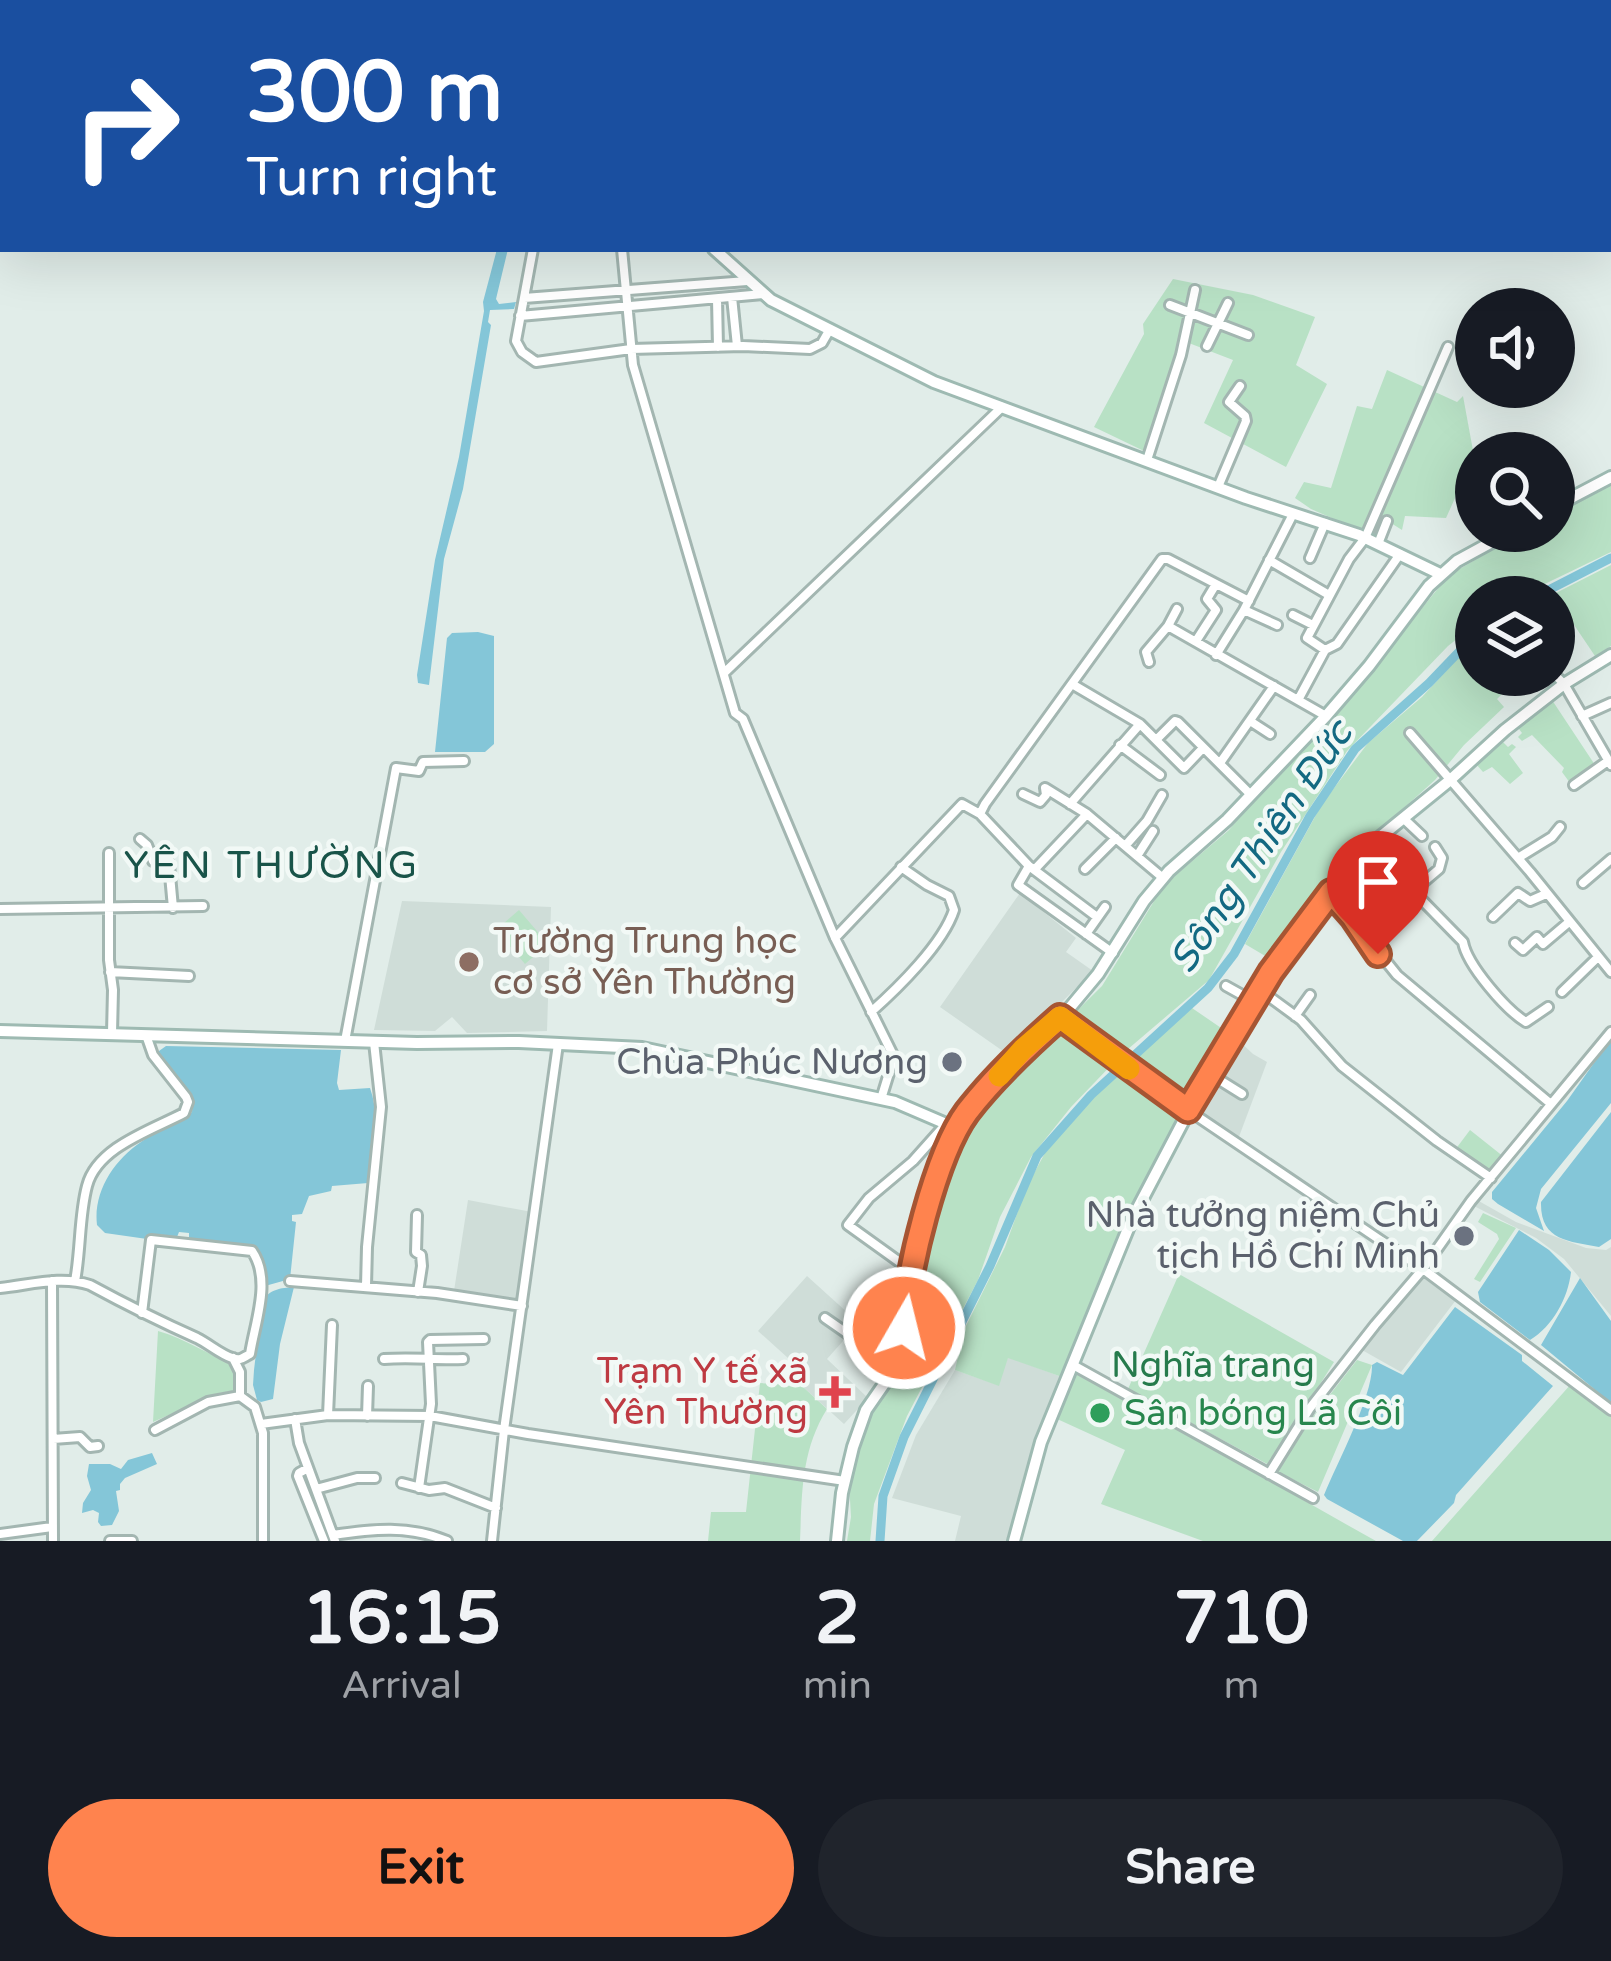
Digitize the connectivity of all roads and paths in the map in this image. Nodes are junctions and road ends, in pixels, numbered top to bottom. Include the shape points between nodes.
1 (532, 252) edge
2 (622, 252) edge
3 (720, 252) edge
4 (747, 281) junction
5 (625, 290) junction
6 (1195, 290) dead end
7 (763, 294) junction
8 (732, 297) junction
9 (524, 298) junction
10 (717, 299) junction
11 (1228, 303) dead end
12 (1170, 304) dead end
13 (626, 308) junction
14 (1190, 314) junction
15 (520, 316) junction
16 (1217, 324) junction
17 (830, 329) junction
18 (1248, 335) dead end
19 (718, 346) junction
20 (737, 346) junction
21 (1207, 346) dead end
22 (1448, 347) dead end
23 (631, 350) junction
24 (1240, 386) dead end
25 (1002, 407) junction
26 (1147, 460) junction
27 (1611, 477) edge
28 (1220, 482) junction
29 (1575, 496) edge
30 (1293, 513) junction
31 (1387, 521) dead end
32 (1325, 523) junction
33 (1371, 541) junction
34 (1474, 552) edge
35 (1400, 554) junction
36 (1310, 558) dead end
37 (1269, 560) junction
38 (1440, 574) junction
39 (1216, 584) junction
40 (1329, 595) junction
41 (1246, 605) junction
42 (1177, 609) dead end
43 (1293, 615) dead end
44 (1276, 625) dead end
45 (1313, 625) junction
46 (1168, 626) junction
47 (1196, 641) junction
48 (1325, 650) junction
49 (1216, 655) junction
50 (1611, 655) edge
51 (1149, 662) dead end
52 (724, 673) junction
53 (1575, 677) edge
54 (1072, 684) junction
55 (1274, 686) junction
56 (1548, 696) edge
57 (1571, 696) edge
58 (1298, 700) junction
59 (1611, 703) edge
60 (1326, 716) junction
61 (1582, 716) junction
62 (1250, 721) junction
63 (1140, 724) junction
64 (1410, 733) dead end
65 (1270, 734) dead end
66 (1156, 740) junction
67 (1120, 745) junction
68 (1203, 748) junction
69 (464, 761) dead end
70 (1220, 763) junction
71 (1610, 763) edge
72 (1160, 775) dead end
73 (1449, 781) junction
74 (1574, 785) dead end
75 (1024, 794) dead end
76 (1162, 795) dead end
77 (1252, 796) junction
78 (1070, 804) junction
79 (980, 814) junction
80 (1087, 814) junction
81 (1403, 818) junction
82 (1560, 826) dead end
83 (1153, 831) dead end
84 (1422, 836) dead end
85 (140, 838) dead end
86 (1116, 838) junction
87 (1125, 846) junction
88 (1369, 846) junction
89 (1435, 847) dead end
90 (109, 853) dead end
91 (1137, 856) junction
92 (1518, 858) junction
93 (1611, 859) edge
94 (901, 867) junction
95 (1032, 868) junction
96 (1085, 869) dead end
97 (1163, 878) junction
98 (1583, 883) dead end
99 (1413, 891) junction
100 (1331, 892) junction
101 (1546, 893) junction
102 (108, 907) junction
103 (203, 907) dead end
104 (1105, 907) dead end
105 (0, 909) edge
106 (173, 909) junction
107 (1097, 917) junction
108 (1493, 917) dead end
109 (1569, 922) junction
110 (1087, 934) junction
111 (835, 938) junction
112 (1516, 943) dead end
113 (1113, 953) junction
114 (1597, 958) junction
115 (110, 972) junction
116 (1611, 972) edge
117 (189, 976) dead end
118 (1226, 986) dead end
119 (1562, 992) dead end
120 (1310, 995) dead end
121 (1256, 996) junction
122 (1548, 1007) dead end
123 (871, 1012) junction
124 (1295, 1016) junction
125 (1060, 1017) junction
126 (0, 1031) edge
127 (1611, 1032) edge
128 (112, 1033) junction
129 (146, 1035) junction
130 (344, 1041) junction
131 (374, 1042) junction
132 (558, 1044) junction
133 (1209, 1073) junction
134 (1241, 1094) dead end
135 (880, 1099) junction
136 (1550, 1104) junction
137 (1188, 1110) junction
138 (952, 1127) junction
139 (1491, 1178) junction
140 (418, 1215) dead end
141 (1423, 1269) junction
142 (912, 1271) junction
143 (52, 1281) junction
144 (75, 1281) junction
145 (290, 1281) dead end
146 (366, 1286) junction
147 (0, 1288) edge
148 (418, 1292) junction
149 (522, 1306) junction
150 (870, 1310) dead end
151 (142, 1313) junction
152 (825, 1318) dead end
153 (332, 1325) dead end
154 (904, 1328) junction
155 (484, 1339) dead end
156 (233, 1358) junction
157 (429, 1358) junction
158 (384, 1359) dead end
159 (463, 1359) dead end
160 (1072, 1364) junction
161 (894, 1366) junction
162 (368, 1386) dead end
163 (240, 1396) junction
164 (1611, 1410) edge
165 (328, 1415) junction
166 (367, 1416) junction
167 (430, 1416) junction
168 (295, 1419) junction
169 (261, 1424) junction
170 (155, 1430) dead end
171 (504, 1430) junction
172 (53, 1439) junction
173 (98, 1446) dead end
174 (308, 1468) junction
175 (1269, 1474) junction
176 (375, 1478) dead end
177 (845, 1481) junction
178 (401, 1484) dead end
179 (419, 1488) junction
180 (316, 1489) junction
181 (1313, 1498) dead end
182 (496, 1508) junction
183 (52, 1527) junction
184 (0, 1534) edge
185 (331, 1539) edge
186 (53, 1541) edge
187 (110, 1541) edge
188 (132, 1541) edge
189 (263, 1541) edge
190 (447, 1541) edge
191 (492, 1541) edge
192 (837, 1541) edge
193 (1014, 1541) edge

1 - 9 street
2 - 5 street
3 - 4 main road
4 - 5 street
4 - 7 main road
5 - 9 street
5 - 13 street
6 - 14 street
7 - 8 street
7 - 17 main road
8 - 10 street
8 - 20 street
9 - 15 street
10 - 13 street
10 - 19 street
11 - 16 street
12 - 14 street
13 - 15 street
13 - 23 street
14 - 16 street
14 - 26 street
15 - 23 street via 518,347 536,362
16 - 18 street
16 - 21 street
17 - 20 street via 810,349
17 - 25 main road
19 - 20 street
19 - 23 street
22 - 33 street
23 - 52 street
24 - 28 street via 1229,402 1246,422
25 - 26 main road
25 - 52 street
26 - 28 main road
27 - 29 main road
28 - 30 main road
30 - 32 main road
30 - 37 street
31 - 33 street
32 - 33 main road
32 - 36 street
33 - 35 main road
33 - 40 street via 1349,559
34 - 38 main road
35 - 38 main road
35 - 48 street
37 - 40 street
37 - 41 street
38 - 60 main road
39 - 41 street
39 - 47 street via 1208,599 1216,610
39 - 54 street via 1162,559
40 - 45 street
41 - 44 street
41 - 49 street
42 - 46 street
43 - 45 street
45 - 48 street via 1307,638
46 - 47 street
46 - 51 street via 1146,652
47 - 49 street
48 - 58 street
49 - 55 street
50 - 53 main road
52 - 111 street
54 - 63 street
54 - 79 street
55 - 58 street
55 - 62 street
56 - 73 main road
57 - 61 street
58 - 60 street
59 - 61 street
60 - 77 main road
61 - 71 street
62 - 65 street
62 - 70 street
63 - 66 street
63 - 67 street
64 - 73 street
66 - 68 street via 1175,721
66 - 68 street via 1184,768
67 - 72 street
67 - 78 street
68 - 70 street
69 - 130 street via 396,768
70 - 77 street
71 - 74 street
73 - 81 main road
73 - 92 street
75 - 78 street via 1040,802 1046,788
76 - 87 street
77 - 97 main road
78 - 80 street
79 - 94 street via 962,804
79 - 95 street
80 - 86 street
80 - 95 street
81 - 84 street
81 - 88 main road
82 - 92 street
83 - 91 street
85 - 106 street via 152,861 170,864
86 - 87 street
86 - 96 street
87 - 91 street
88 - 99 street
88 - 100 main road
89 - 99 street via 1439,868
90 - 102 street
91 - 97 street
92 - 101 street
93 - 98 street
94 - 111 street
94 - 123 street via 949,896 953,916
95 - 107 street
95 - 110 street via 1018,885
97 - 113 main road
99 - 122 street via 1463,942 1508,1009 1526,1022
100 - 121 main road
100 - 136 street via 1397,975
101 - 108 street via 1530,902 1518,893
101 - 109 street
102 - 105 street
102 - 106 street
102 - 115 street
103 - 106 street
104 - 107 street
107 - 110 street
109 - 112 street via 1543,944 1538,938 1522,950
109 - 114 street
110 - 113 street
111 - 123 street
113 - 125 main road
114 - 116 street
114 - 119 street
115 - 117 street
115 - 128 street
118 - 121 street
120 - 124 street
121 - 124 street
121 - 133 main road
123 - 135 street via 894,1057
124 - 139 street via 1342,1066
125 - 137 street
125 - 138 main road
126 - 128 main road
127 - 136 street
128 - 129 main road
129 - 130 main road
129 - 144 street via 186,1109 97,1166 87,1183
130 - 131 main road
131 - 132 main road
131 - 146 street via 381,1107
132 - 135 main road via 642,1048
132 - 149 street
133 - 134 street
133 - 137 main road
135 - 138 main road
136 - 139 street
137 - 141 street
137 - 160 main road
138 - 142 main road
138 - 142 street via 848,1225
139 - 141 street
140 - 148 street
141 - 164 street
141 - 175 street via 1310,1408
142 - 154 main road
143 - 144 street
143 - 147 street
143 - 172 street
144 - 151 street
145 - 146 street
146 - 148 street
148 - 149 street
149 - 171 street
150 - 154 street
151 - 156 street
151 - 156 street via 151,1240 252,1251 262,1277 250,1354
152 - 161 street
153 - 165 street
154 - 161 main road
155 - 157 street via 430,1340
156 - 163 street
157 - 158 street
157 - 159 street
157 - 167 street
160 - 175 street
160 - 193 main road
161 - 177 main road via 866,1410
162 - 166 street
163 - 169 street
163 - 170 street via 208,1402
165 - 166 street
165 - 168 street
166 - 167 street
167 - 171 street
167 - 179 street
168 - 169 street
168 - 174 street
169 - 189 street
171 - 177 street
171 - 182 street
172 - 173 street via 80,1437
172 - 183 street
174 - 180 street
174 - 185 street via 298,1477
175 - 181 street
176 - 180 street
177 - 192 main road
178 - 179 street
179 - 182 street via 445,1488
180 - 185 street
182 - 191 street
183 - 184 street
183 - 186 street
185 - 190 street via 394,1529
187 - 188 street

